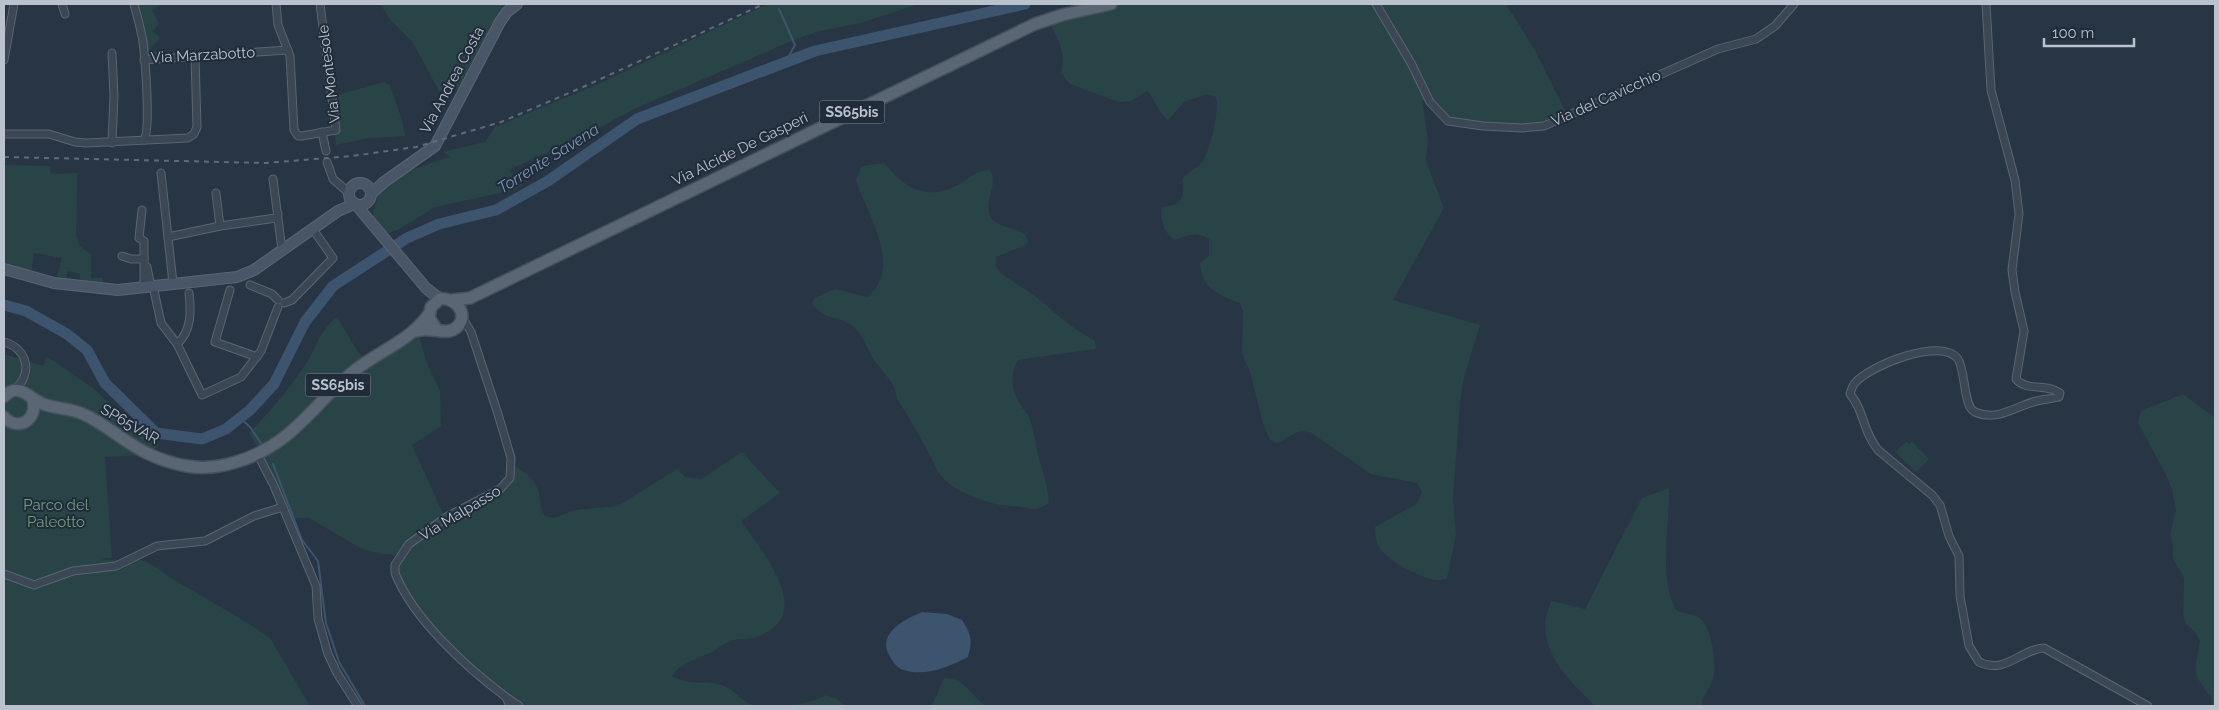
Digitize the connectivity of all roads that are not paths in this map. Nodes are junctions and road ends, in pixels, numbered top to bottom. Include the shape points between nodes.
1 (14, 4) edge
2 (62, 4) edge
3 (134, 4) edge
4 (276, 4) edge
5 (320, 4) edge
6 (1111, 4) edge
7 (1376, 4) edge
8 (1794, 4) edge
9 (1986, 4) edge
10 (512, 5) edge
11 (65, 14) dead end
12 (288, 50) junction
13 (112, 53) dead end
14 (195, 57) junction
15 (4, 60) edge
16 (144, 60) junction
17 (322, 132) junction
18 (4, 134) edge
19 (144, 140) junction
20 (112, 143) junction
21 (326, 151) dead end
22 (327, 162) dead end
23 (161, 173) dead end
24 (273, 179) dead end
25 (216, 193) dead end
26 (369, 193) junction
27 (352, 200) junction
28 (142, 210) dead end
29 (278, 214) junction
30 (369, 220) junction
31 (220, 226) junction
32 (312, 228) junction
33 (168, 236) junction
34 (282, 250) junction
35 (122, 256) dead end
36 (145, 262) junction
37 (4, 269) edge
38 (248, 280) junction
39 (172, 283) junction
40 (230, 285) junction
41 (149, 287) junction
42 (189, 288) junction
43 (426, 288) junction
44 (470, 298) junction
45 (448, 300) junction
46 (280, 304) junction
47 (430, 311) junction
48 (461, 314) junction
49 (456, 328) junction
50 (437, 330) junction
51 (416, 331) junction
52 (473, 337) junction
53 (4, 342) edge
54 (178, 344) junction
55 (257, 356) junction
56 (23, 381) junction
57 (6, 395) edge
58 (31, 396) junction
59 (54, 408) junction
60 (33, 415) junction
61 (4, 417) edge
62 (261, 454) junction
63 (283, 506) junction
64 (4, 574) edge
65 (358, 706) edge
66 (519, 706) edge
67 (2148, 706) edge

1 - 15 street
2 - 11 street
3 - 16 street, Via Marzabotto
4 - 12 street via 278,25
5 - 17 street, Via Montesole via 336,130
6 - 44 main road, Via Alcide De Gasperi / SS65bis via 1062,15 999,40
7 - 8 street, Via del Cavicchio via 1430,102 1448,121 1522,128 1544,126 1718,49 1756,39 1775,26
9 - 67 street via 1991,90 2015,180 2019,214 2012,270 2024,331 2016,379 2024,386 2054,388 2060,393 2059,397 2036,401 2002,415 1972,411 1958,360 1951,352 1941,350 1926,351 1879,367 1854,384 1850,394 1858,404 1863,423 1878,450 1940,505 1959,556 1960,596 1969,646 1979,662 1994,666 2018,659 2030,650 2044,648
10 - 26 main road, Via Andrea Costa via 435,146
12 - 14 street, Via Marzabotto
12 - 17 street via 294,130 298,136
13 - 20 street
14 - 16 street, Via Marzabotto
14 - 19 street via 194,134 188,138
16 - 19 street via 148,118
17 - 21 street
18 - 20 street via 49,134 75,142
19 - 20 street
22 - 27 street via 332,178
23 - 33 street
24 - 29 street
25 - 31 street
26 - 27 main road
26 - 27 main road via 356,184 352,187
26 - 30 main road
27 - 30 main road
27 - 32 main road
28 - 36 street via 139,238 144,241
29 - 31 street via 276,218
29 - 34 street
30 - 43 main road
31 - 33 street
32 - 34 main road
32 - 46 street via 333,258 292,300
33 - 39 street
34 - 38 main road
35 - 36 street
36 - 41 street via 143,268
37 - 41 main road via 68,286 118,290
38 - 40 main road
38 - 46 street via 272,294
39 - 41 main road
39 - 42 main road
40 - 42 main road
40 - 55 street via 215,342
41 - 54 street via 161,323
42 - 54 street via 192,312 186,333
43 - 45 main road
43 - 47 main road
44 - 45 main road, Via Alcide De Gasperi / SS65bis
44 - 48 main road
45 - 47 main road, SS65bis via 436,301
45 - 48 main road via 458,305
46 - 55 street
47 - 50 main road via 430,322
47 - 51 main road, SP65VAR
48 - 49 main road
48 - 52 street, Via Malpasso
49 - 50 main road, SS65bis via 447,332
49 - 52 street via 464,326
50 - 51 main road, SP65VAR / SS65bis via 424,328
51 - 62 main road, SP65VAR / SS65bis via 355,370 308,417
52 - 66 street, Via Malpasso via 511,458 510,478 500,489 448,516 409,544 395,568 398,580 426,622 462,661
53 - 56 street via 15,346 23,356
54 - 55 street via 202,395 241,377
56 - 57 street
56 - 58 street
57 - 58 main road via 24,391
58 - 59 main road, SS65bis
58 - 60 main road via 35,410
59 - 60 main road
59 - 62 main road, SP65VAR / SS65bis via 82,414 113,430 142,451 185,466 206,468
60 - 61 main road via 18,424
62 - 63 street
63 - 64 street via 254,516 205,541 157,546 116,566 73,571 34,584
63 - 65 street via 316,586 318,619 328,654

